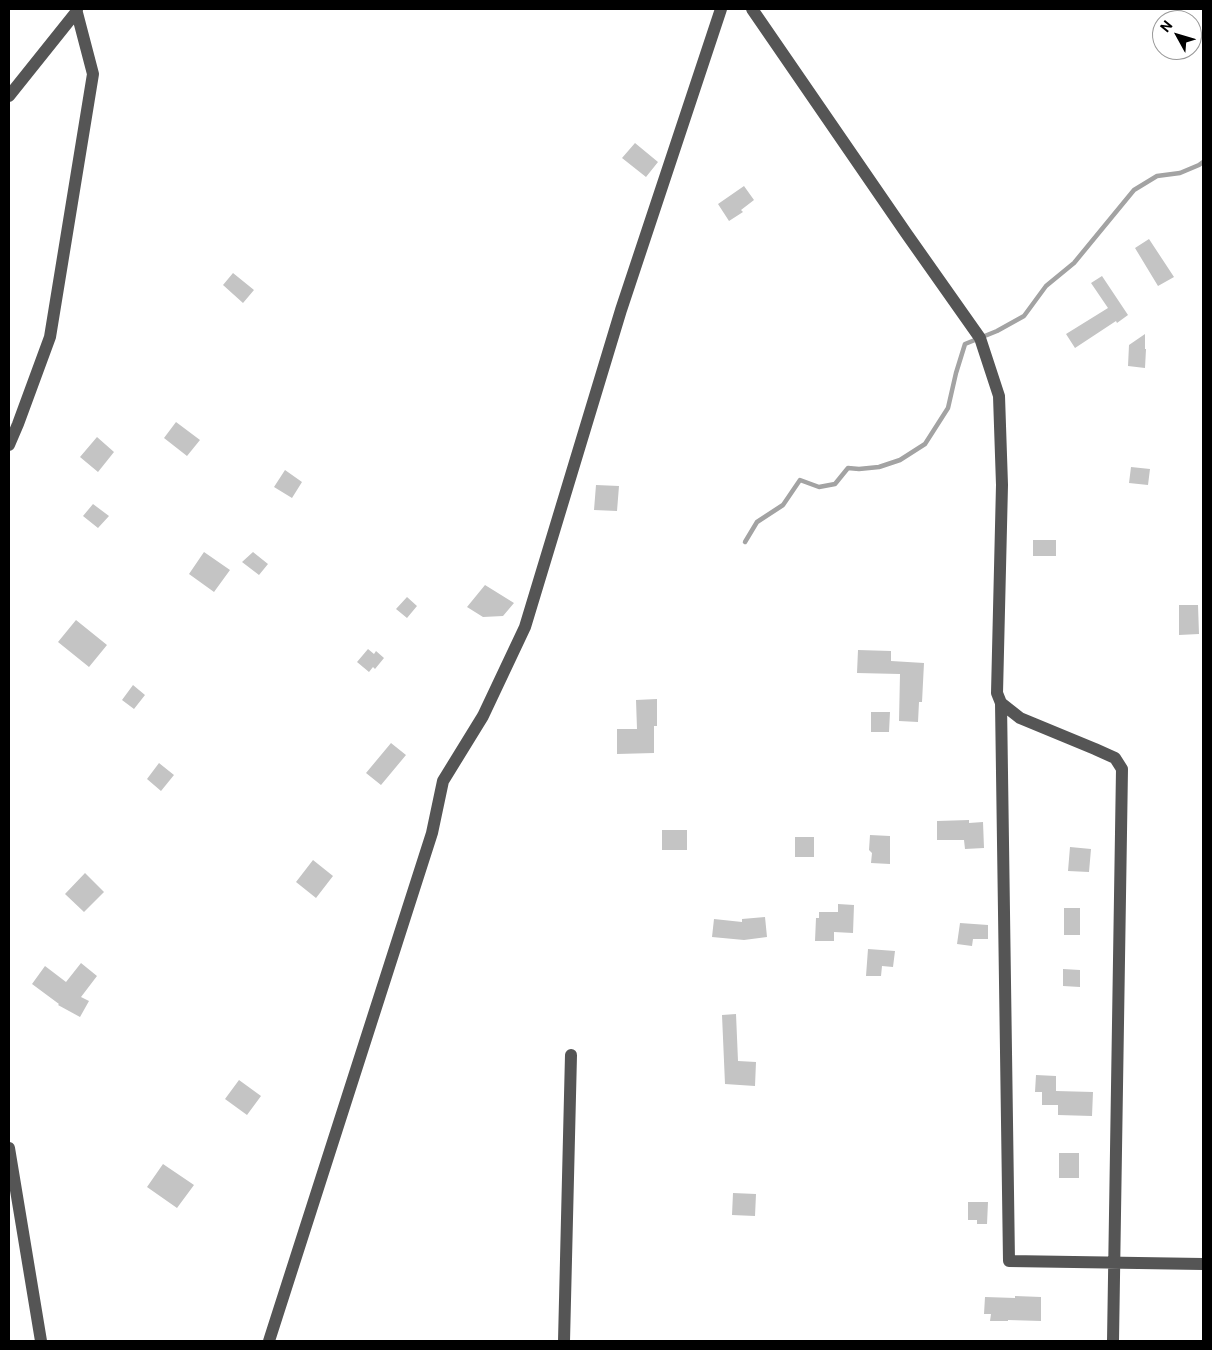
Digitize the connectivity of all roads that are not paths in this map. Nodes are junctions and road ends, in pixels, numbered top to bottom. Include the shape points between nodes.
1 (721, 9) edge
2 (752, 9) edge
3 (77, 10) edge
4 (9, 96) edge
5 (9, 445) edge
6 (1001, 703) junction
7 (571, 1055) dead end
8 (9, 1148) edge
9 (1114, 1263) junction
10 (1203, 1264) edge
11 (41, 1341) edge
12 (269, 1341) edge
13 (564, 1341) edge
14 (1113, 1341) edge

1 - 12 street via 621,310 525,627 483,716 443,781 432,833
2 - 6 street via 980,338 999,396 1002,485 997,693
3 - 4 street
3 - 5 street via 93,74 50,337
6 - 9 street via 1020,718 1115,758 1122,769
6 - 9 street via 1009,1261
7 - 13 street
8 - 11 street
9 - 10 street
9 - 14 street

